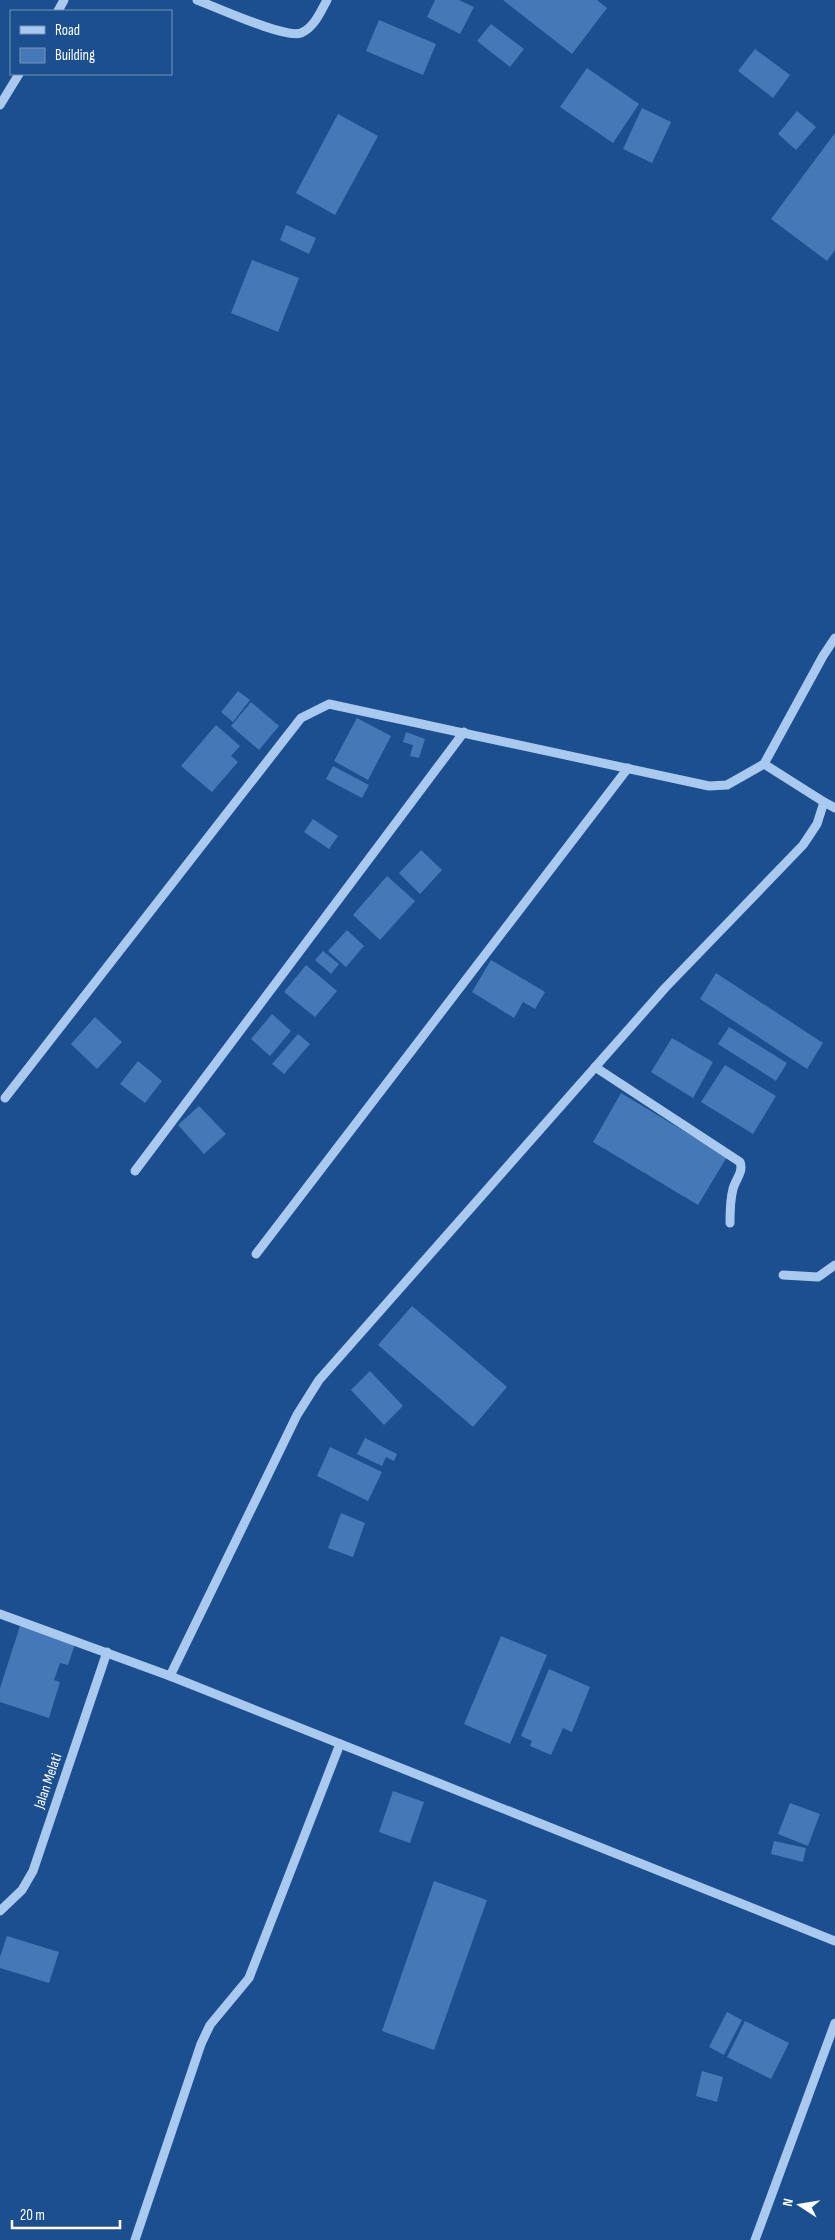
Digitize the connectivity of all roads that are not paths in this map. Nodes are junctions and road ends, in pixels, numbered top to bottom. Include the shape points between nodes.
1 (197, 0) edge
2 (328, 0) edge
3 (18, 75) edge
4 (0, 105) edge
5 (835, 638) edge
6 (464, 732) junction
7 (764, 764) junction
8 (628, 768) junction
9 (824, 802) junction
10 (835, 808) edge
11 (595, 1067) junction
12 (5, 1098) dead end
13 (135, 1170) dead end
14 (730, 1223) dead end
15 (256, 1254) dead end
16 (835, 1265) edge
17 (783, 1275) dead end
18 (0, 1614) edge
19 (107, 1652) junction
20 (170, 1676) junction
21 (340, 1744) junction
22 (0, 1911) edge
23 (835, 1941) edge
24 (835, 2023) edge
25 (134, 2240) edge
26 (755, 2240) edge

1 - 2 street via 278,32 294,35 313,24
3 - 4 street
5 - 7 street
6 - 8 street
6 - 12 street via 329,704 301,718
6 - 13 street
7 - 8 street via 727,785 709,786
7 - 9 street
8 - 15 street
9 - 10 street
9 - 11 street via 817,824 803,845 665,988
11 - 14 street via 740,1162 741,1172 734,1187
11 - 20 street via 319,1380 297,1416
16 - 17 street via 818,1277
18 - 19 street
19 - 20 street
19 - 22 street, Jalan Melati via 33,1871 22,1890
20 - 21 street
21 - 23 street
21 - 25 street via 249,1978 210,2025 201,2044
24 - 26 street

